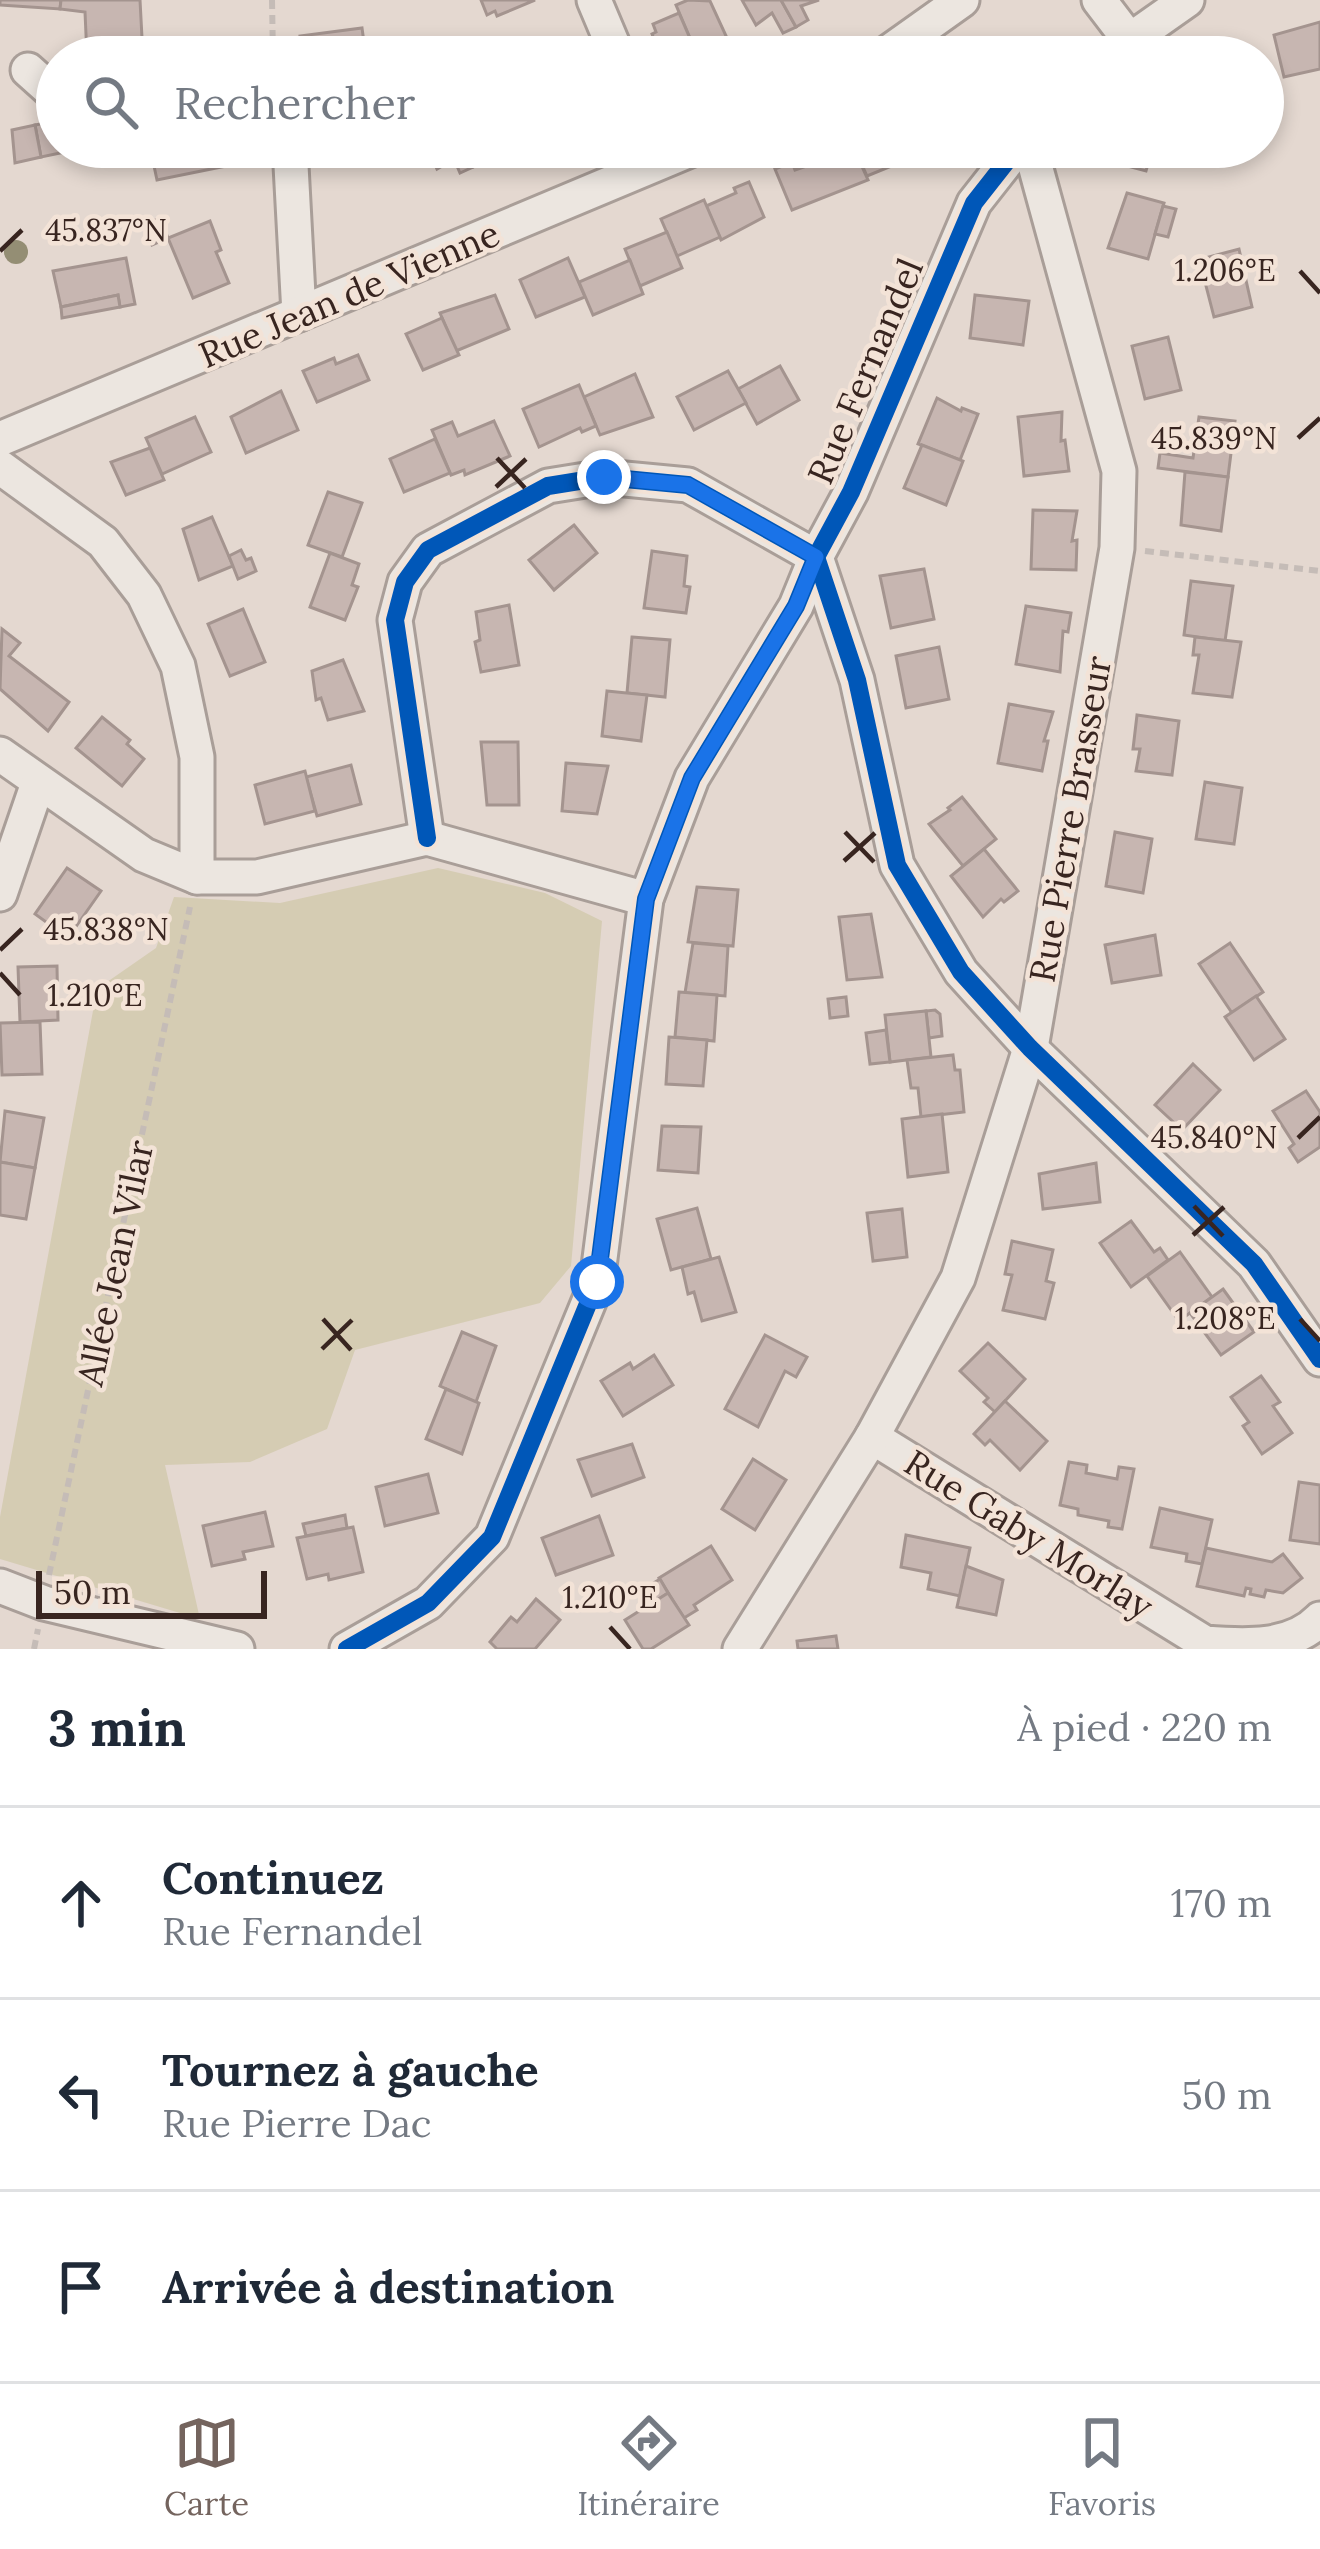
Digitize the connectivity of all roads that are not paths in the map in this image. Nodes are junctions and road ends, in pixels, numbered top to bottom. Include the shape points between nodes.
1 (594, 0) edge
2 (962, 0) edge
3 (1099, 0) edge
4 (1163, 6) edge
5 (609, 36) edge
6 (911, 36) edge
7 (1112, 36) edge
8 (1130, 36) edge
9 (28, 70) dead end
10 (36, 77) edge
11 (291, 168) edge
12 (626, 168) edge
13 (1001, 168) edge
14 (1036, 168) edge
15 (298, 314) junction
16 (0, 440) edge
17 (0, 467) edge
18 (816, 557) junction
19 (0, 754) edge
20 (38, 784) junction
21 (427, 838) junction
22 (196, 877) junction
23 (0, 894) edge
24 (646, 899) junction
25 (1030, 1048) junction
26 (1320, 1359) edge
27 (872, 1437) junction
28 (0, 1586) edge
29 (1320, 1619) edge
30 (192, 1643) edge
31 (234, 1649) edge
32 (347, 1649) edge
33 (740, 1649) edge

1 - 5 street
2 - 6 street
3 - 7 street
4 - 8 street
9 - 10 street
11 - 15 street
12 - 15 street, Rue Jean de Vienne
13 - 18 street, Rue Fernandel via 974,202
14 - 25 street, Rue Pierre Brasseur via 1119,472 1117,548
15 - 16 street, Rue Jean de Vienne
17 - 22 street via 103,542 144,595 178,666 197,757
18 - 21 street via 688,485 604,477 548,486 428,550 405,582 395,620
18 - 24 street, Rue Fernandel via 796,606 692,778
18 - 25 street via 857,680 897,865 961,972
19 - 20 street
20 - 22 street via 144,855
20 - 23 street
21 - 22 street via 257,877
21 - 24 street
24 - 32 street, Rue Fernandel via 597,1282 492,1537 428,1603
25 - 26 street via 1254,1264
25 - 27 street, Rue Pierre Brasseur via 958,1278
27 - 29 street, Rue Gaby Morlay via 1205,1643 1256,1647
27 - 33 street, Rue Pierre Brasseur
28 - 30 street
30 - 31 street

